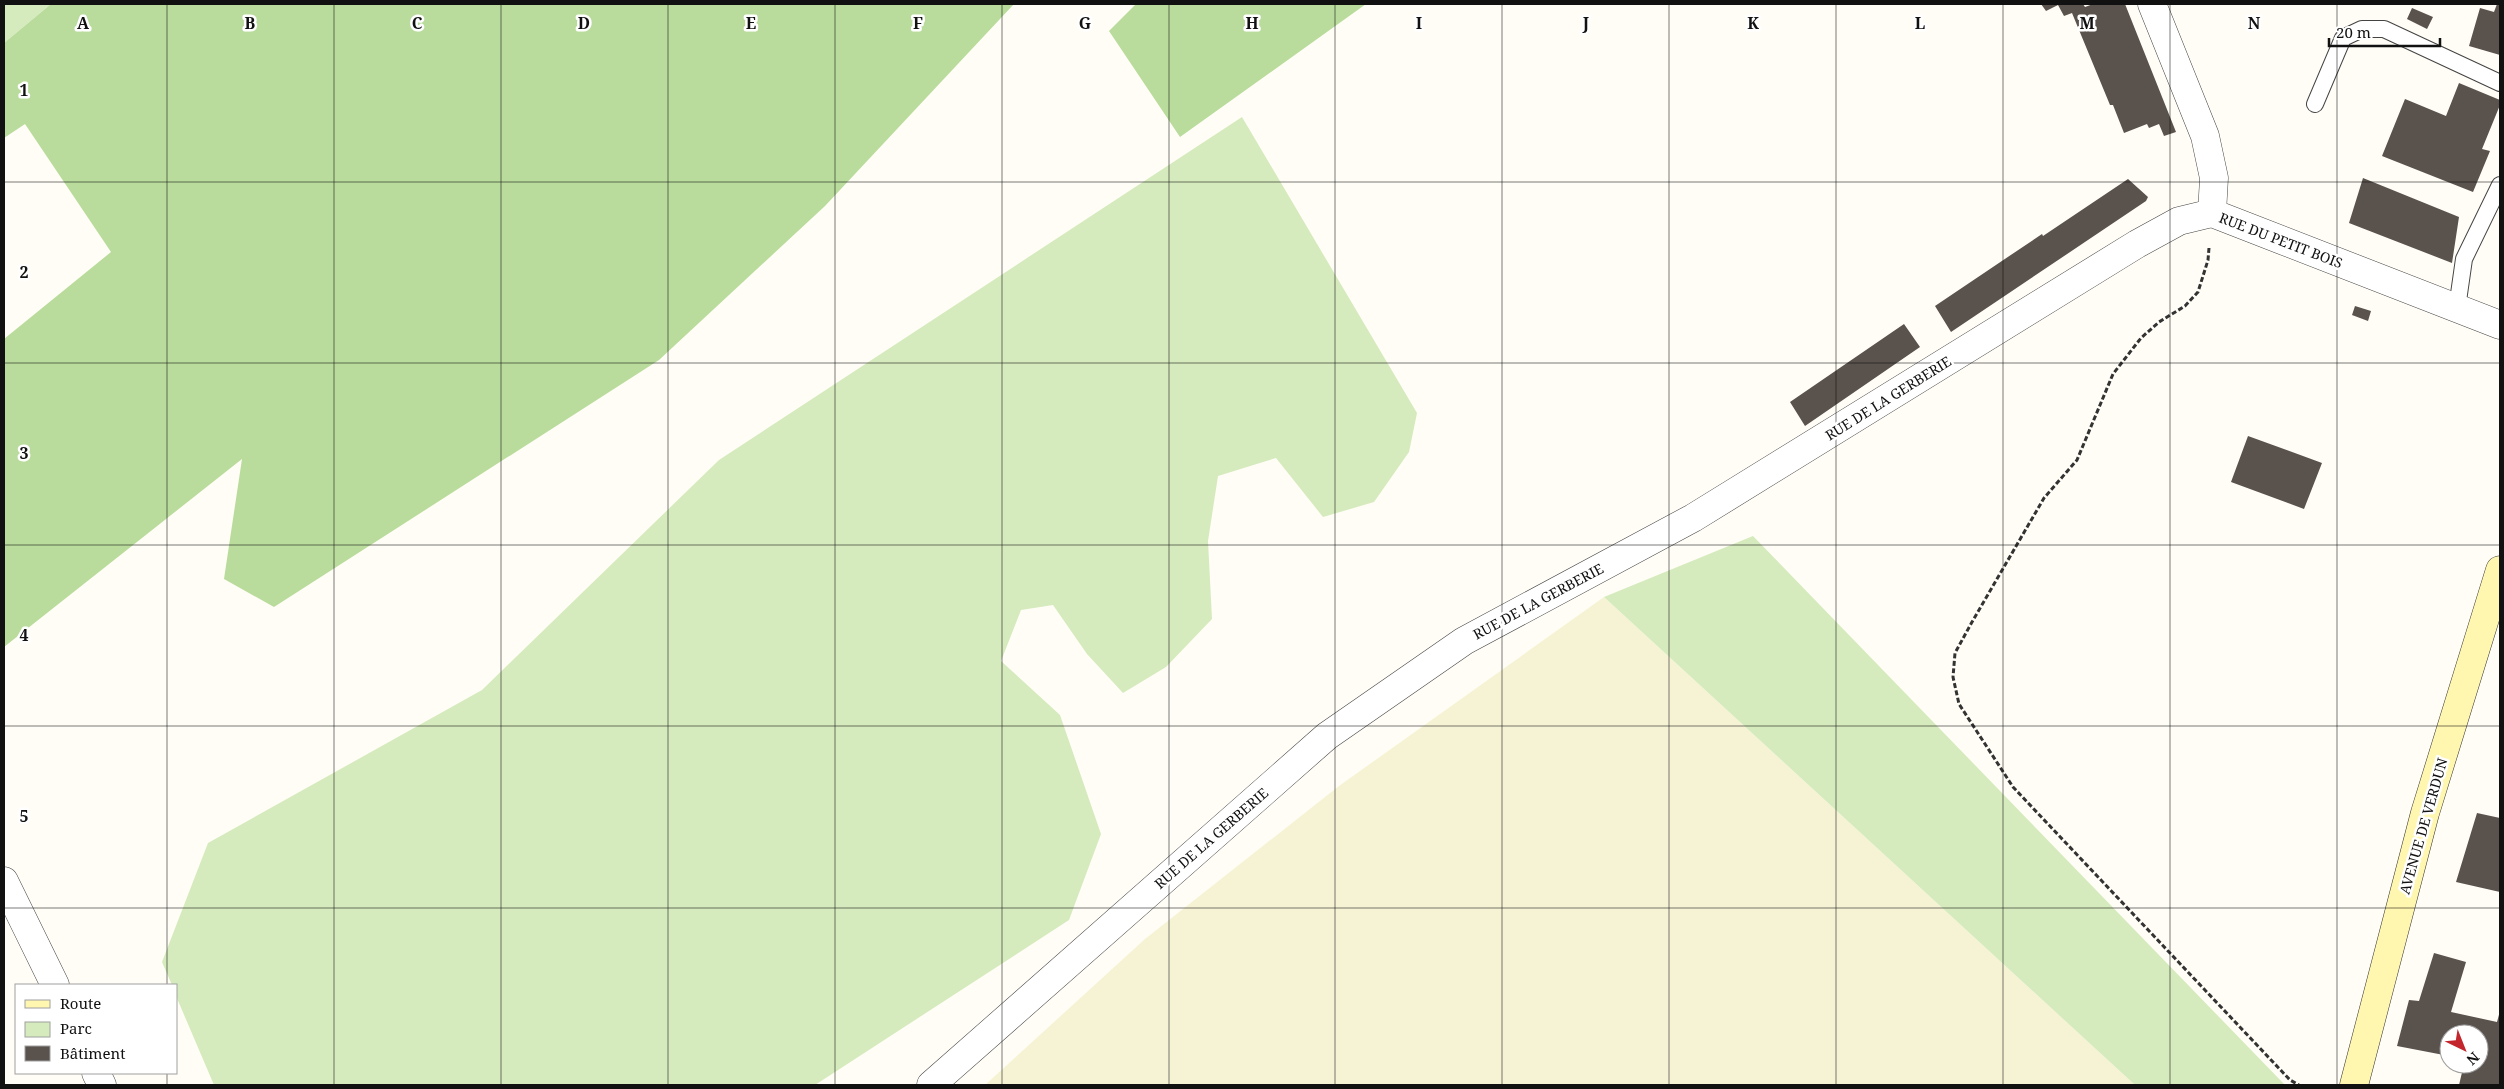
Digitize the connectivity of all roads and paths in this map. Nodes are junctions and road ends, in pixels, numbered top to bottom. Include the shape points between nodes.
1 (2152, 4) edge
2 (2500, 83) edge
3 (2315, 104) dead end
4 (2500, 184) edge
5 (2212, 213) junction
6 (2457, 308) junction
7 (2500, 325) edge
8 (2500, 570) edge
9 (4, 881) edge
10 (55, 984) edge
11 (931, 1085) edge
12 (2299, 1085) edge
13 (2354, 1085) edge

1 - 5 street, RUE DU PETIT BOIS via 2205,136 2214,178
2 - 3 lane via 2384,29 2362,29 2343,38
4 - 6 lane via 2464,259
5 - 6 street, RUE DU PETIT BOIS
5 - 11 street, RUE DE LA GERBERIE via 2179,221 2137,244 1693,518 1456,646 1327,736
5 - 12 path via 2208,260 2198,292 2185,306 2141,338 2114,374 2077,460 2044,498 1955,653 1953,677 1959,704 2013,786 2283,1072
6 - 7 street, RUE DU PETIT BOIS
8 - 13 main road, AVENUE DE VERDUN via 2425,813
9 - 10 street

